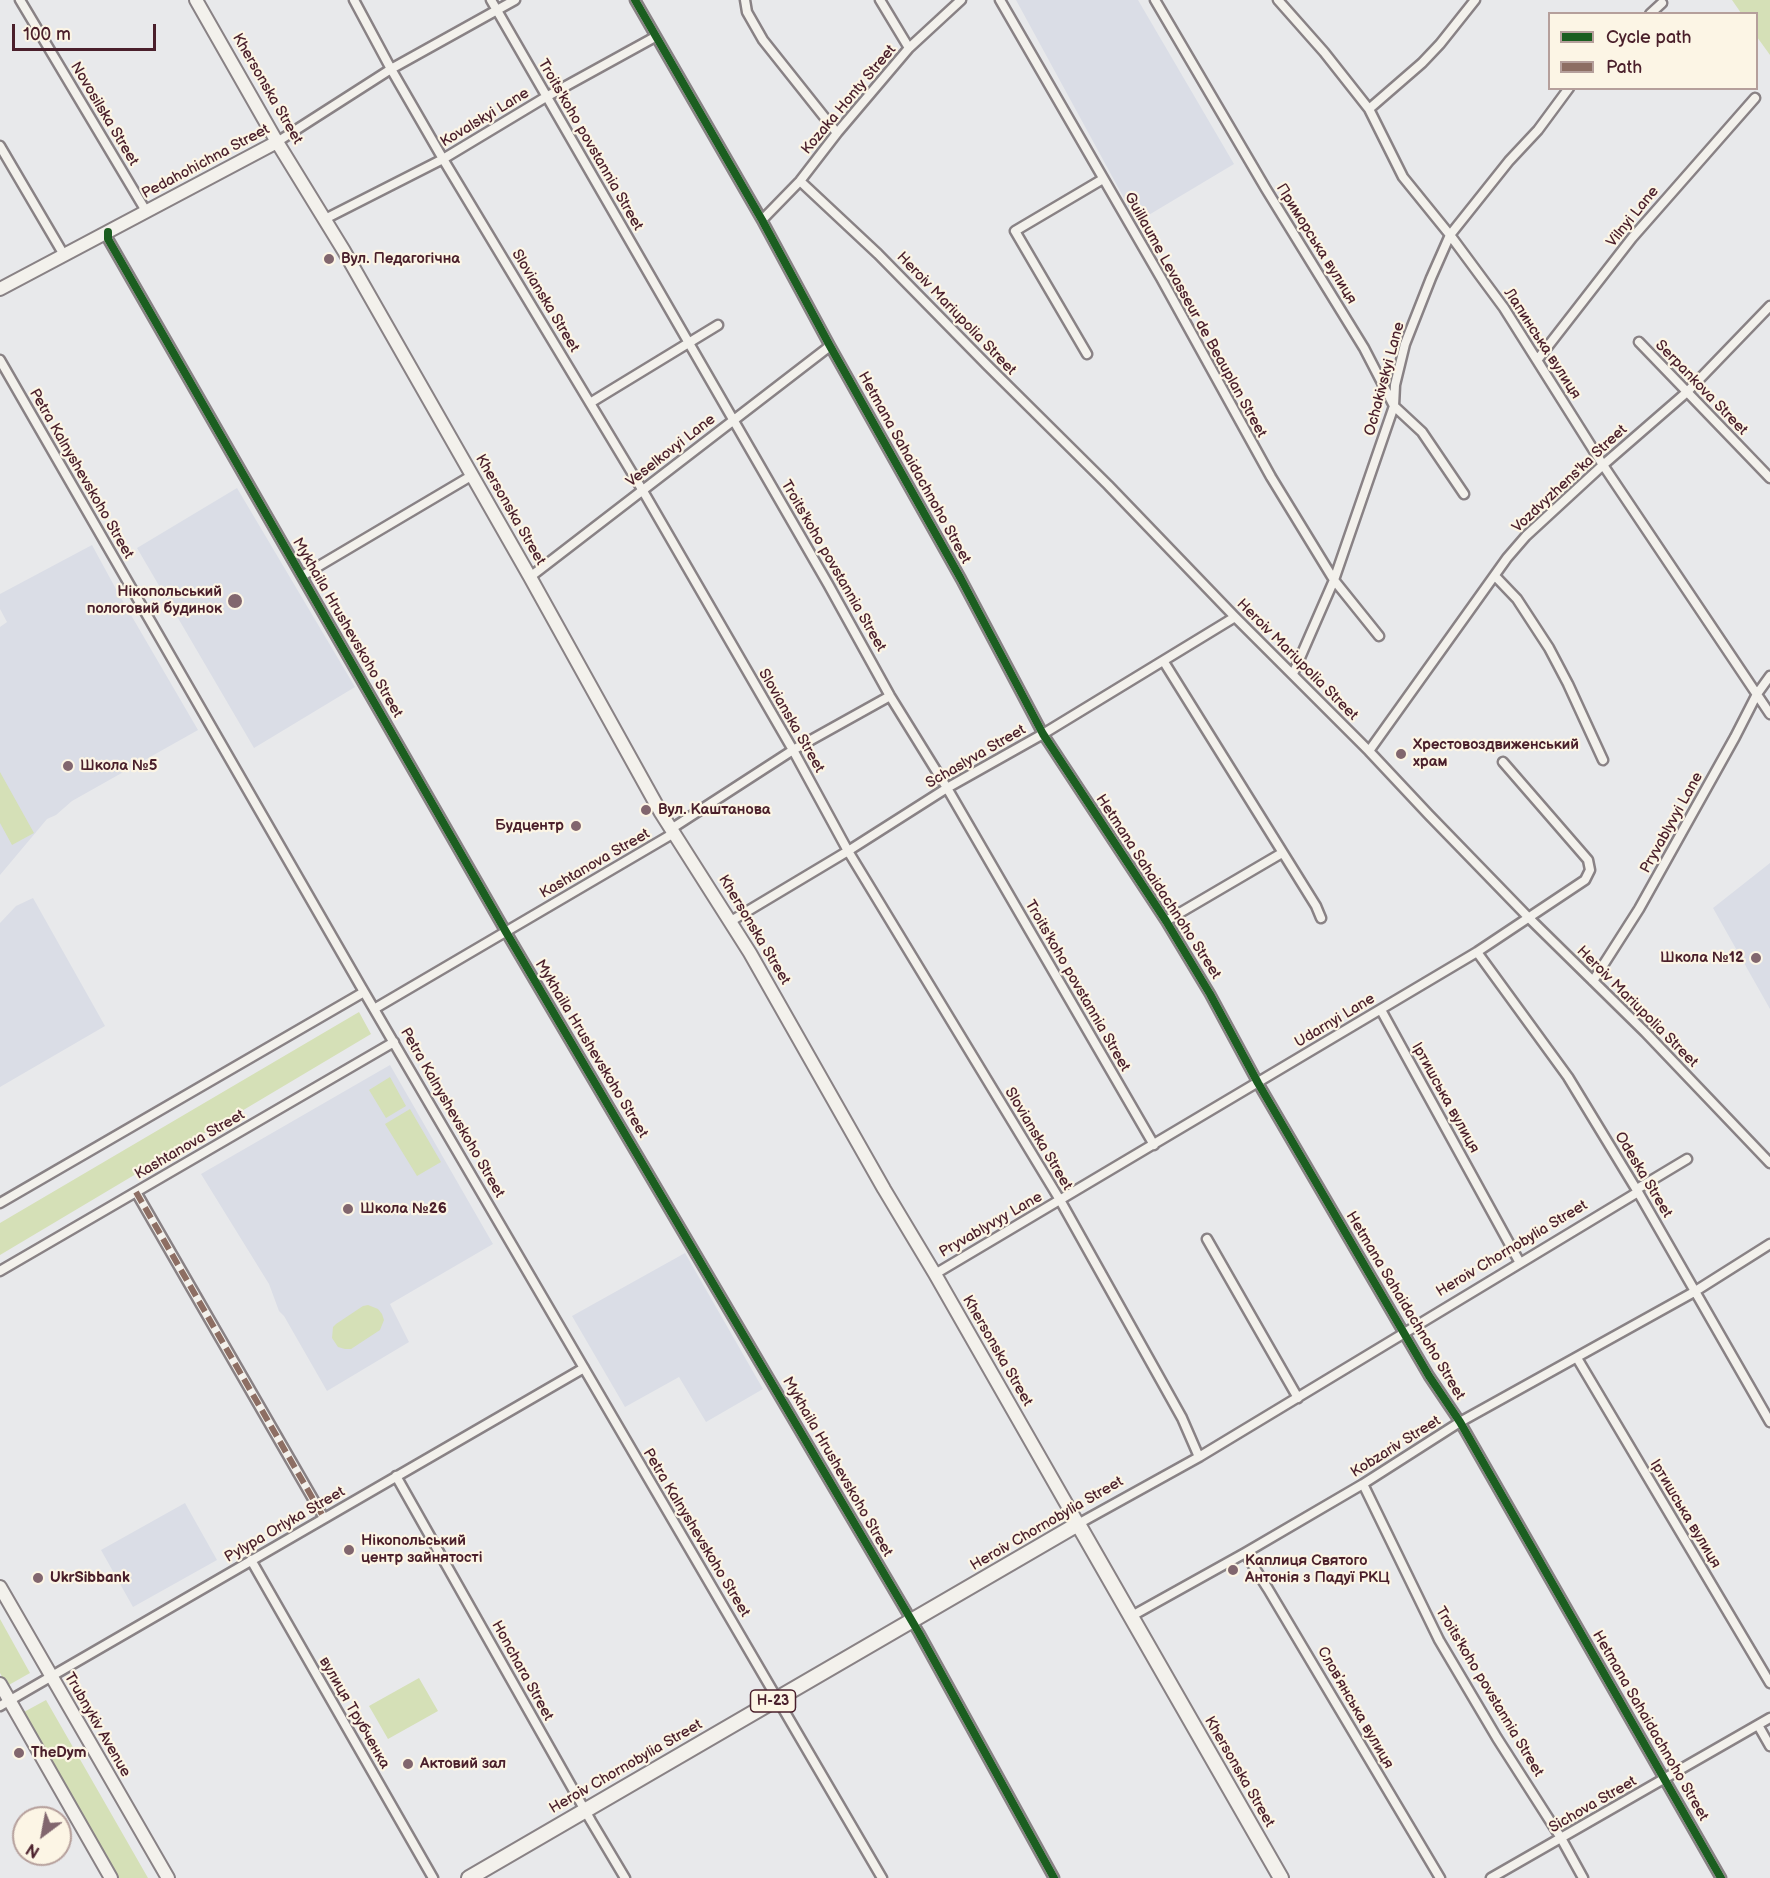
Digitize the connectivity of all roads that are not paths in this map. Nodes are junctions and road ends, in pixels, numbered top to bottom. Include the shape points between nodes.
1 (20, 0) edge
2 (196, 0) edge
3 (354, 0) edge
4 (491, 0) edge
5 (514, 0) edge
6 (635, 0) edge
7 (745, 0) edge
8 (880, 0) edge
9 (961, 0) edge
10 (1000, 0) edge
11 (1155, 0) edge
12 (1278, 0) edge
13 (1475, 0) edge
14 (1662, 3) dead end
15 (496, 10) junction
16 (1652, 12) edge
17 (656, 37) junction
18 (909, 48) junction
19 (390, 69) junction
20 (1568, 90) edge
21 (546, 97) junction
22 (1755, 98) dead end
23 (1369, 109) junction
24 (837, 133) junction
25 (277, 142) junction
26 (0, 146) edge
27 (443, 159) junction
28 (1103, 179) junction
29 (800, 181) junction
30 (146, 211) junction
31 (325, 219) junction
32 (762, 220) junction
33 (108, 231) junction
34 (1450, 235) junction
35 (64, 255) junction
36 (0, 289) edge
37 (1770, 306) edge
38 (718, 325) dead end
39 (1639, 342) dead end
40 (688, 344) junction
41 (830, 346) junction
42 (1087, 354) dead end
43 (1538, 359) junction
44 (0, 360) edge
45 (1688, 392) junction
46 (590, 403) junction
47 (1394, 406) junction
48 (733, 419) junction
49 (1603, 465) junction
50 (471, 476) junction
51 (1770, 478) edge
52 (643, 491) junction
53 (1464, 494) dead end
54 (302, 576) junction
55 (1495, 576) junction
56 (530, 577) junction
57 (1334, 580) junction
58 (1235, 617) junction
59 (1379, 636) dead end
60 (1164, 662) junction
61 (1293, 674) junction
62 (1770, 676) edge
63 (1756, 694) junction
64 (890, 696) junction
65 (1770, 714) edge
66 (1043, 734) junction
67 (793, 750) junction
68 (1369, 751) junction
69 (1603, 760) dead end
70 (1503, 762) dead end
71 (947, 788) junction
72 (672, 831) junction
73 (848, 851) junction
74 (1282, 853) junction
75 (1322, 918) dead end
76 (1529, 918) junction
77 (731, 921) junction
78 (1166, 921) junction
79 (506, 932) junction
80 (1477, 952) junction
81 (1593, 981) junction
82 (364, 992) junction
83 (374, 1009) junction
84 (1381, 1010) junction
85 (394, 1042) junction
86 (1258, 1083) junction
87 (1154, 1145) junction
88 (1687, 1159) dead end
89 (1770, 1163) edge
90 (1638, 1191) junction
91 (136, 1192) junction
92 (1060, 1200) junction
93 (0, 1203) edge
94 (1207, 1239) dead end
95 (1770, 1244) edge
96 (1520, 1263) junction
97 (0, 1271) edge
98 (934, 1274) junction
99 (1694, 1292) junction
100 (1405, 1334) junction
101 (1577, 1358) junction
102 (584, 1368) junction
103 (1298, 1398) junction
104 (1460, 1422) junction
105 (1770, 1422) edge
106 (1199, 1457) junction
107 (396, 1476) junction
108 (1364, 1484) junction
109 (324, 1518) junction
110 (1078, 1524) junction
111 (1245, 1553) junction
112 (251, 1560) junction
113 (0, 1587) edge
114 (1130, 1617) junction
115 (912, 1620) junction
116 (51, 1676) junction
117 (1770, 1683) edge
118 (0, 1684) edge
119 (778, 1698) junction
120 (5, 1703) edge
121 (1770, 1718) edge
122 (1758, 1725) junction
123 (1770, 1746) edge
124 (1664, 1779) junction
125 (585, 1810) junction
126 (1561, 1838) junction
127 (111, 1878) edge
128 (168, 1878) edge
129 (433, 1878) edge
130 (469, 1878) edge
131 (625, 1878) edge
132 (882, 1878) edge
133 (1054, 1878) edge
134 (1281, 1878) edge
135 (1440, 1878) edge
136 (1491, 1878) edge
137 (1582, 1878) edge
138 (1721, 1878) edge

1 - 30 street, Novosilska Street
2 - 25 main road, Khersonska Street
3 - 19 street, Slovianska Street
4 - 15 street, Troits'koho povstannia Street
5 - 15 street, Pedahohichna Street
6 - 17 street, Hetmana Sahaidachnoho Street
7 - 24 street via 747,12 763,39
8 - 18 street
9 - 18 street, Kozaka Honty Street
10 - 28 street, Guillaume Levasseur de Beauplan Street
11 - 47 street, Приморська вулиця via 1364,348
12 - 23 street, Лапинська вулиця
13 - 23 street via 1422,63
14 - 16 street
15 - 19 street, Pedahohichna Street
15 - 21 street, Troits'koho povstannia Street
17 - 21 street, Kovalskyi Lane
17 - 32 street, Hetmana Sahaidachnoho Street
18 - 24 street, Kozaka Honty Street
19 - 25 street, Pedahohichna Street
19 - 27 street, Slovianska Street
20 - 34 street, Ochakivskyi Lane
21 - 27 street, Kovalskyi Lane
21 - 40 street, Troits'koho povstannia Street
22 - 43 street, Vilnyi Lane via 1632,238
23 - 34 street, Лапинська вулиця via 1403,177
24 - 29 street, Kozaka Honty Street
25 - 30 main road, Pedahohichna Street
25 - 31 main road, Khersonska Street
26 - 35 street
27 - 31 street, Kovalskyi Lane
27 - 46 street, Slovianska Street
28 - 42 street via 1015,231
28 - 57 street, Guillaume Levasseur de Beauplan Street via 1271,477
29 - 32 street, Kozaka Honty Street
29 - 58 street, Heroiv Mariupolia Street via 878,254
30 - 33 main road, Pedahohichna Street
31 - 50 main road, Khersonska Street
32 - 41 street, Hetmana Sahaidachnoho Street
33 - 35 main road, Pedahohichna Street
33 - 54 street, Mykhaila Hrushevskoho Street via 108,238
34 - 43 street, Лапинська вулиця
34 - 47 street, Ochakivskyi Lane via 1405,344
35 - 36 main road, Pedahohichna Street
37 - 45 street, Vozdvyzhens'ka Street
38 - 40 street
39 - 45 street, Serpankova Street
40 - 46 street
40 - 48 street, Troits'koho povstannia Street
41 - 48 street, Veselkovyi Lane
41 - 66 street, Hetmana Sahaidachnoho Street
43 - 49 street, Лапинська вулиця
44 - 82 street, Petra Kalnyshevskoho Street
45 - 49 street, Vozdvyzhens'ka Street
45 - 51 street, Serpankova Street
46 - 52 street, Slovianska Street
47 - 53 street, Приморська вулиця via 1422,432
47 - 57 street, Ochakivskyi Lane
48 - 52 street, Veselkovyi Lane
48 - 64 street, Troits'koho povstannia Street
49 - 55 street, Vozdvyzhens'ka Street via 1526,536
49 - 63 street, Лапинська вулиця
50 - 54 street
50 - 56 main road, Khersonska Street
52 - 56 street, Veselkovyi Lane
52 - 67 street, Slovianska Street
54 - 79 street, Mykhaila Hrushevskoho Street
55 - 68 street, Vozdvyzhens'ka Street
55 - 69 street via 1517,599 1550,648
56 - 72 main road, Khersonska Street
57 - 59 street, Guillaume Levasseur de Beauplan Street
57 - 61 street, Ochakivskyi Lane
58 - 60 street, Schaslyva Street
58 - 61 street, Heroiv Mariupolia Street
60 - 66 street, Schaslyva Street
60 - 74 street
61 - 68 street, Heroiv Mariupolia Street
62 - 63 street, Pryvablyvyi Lane
63 - 65 street, Лапинська вулиця
63 - 81 street, Pryvablyvyi Lane via 1639,909
64 - 67 street, Kashtanova Street
64 - 71 street, Troits'koho povstannia Street
66 - 71 street, Schaslyva Street
66 - 78 street, Hetmana Sahaidachnoho Street
67 - 72 street, Kashtanova Street
67 - 73 street, Slovianska Street
68 - 76 street, Heroiv Mariupolia Street
70 - 76 street, Udarnyi Lane via 1588,860 1590,870 1585,880
71 - 73 street, Schaslyva Street
71 - 87 street, Troits'koho povstannia Street
72 - 77 main road, Khersonska Street
72 - 79 street, Kashtanova Street
73 - 77 street, Schaslyva Street
73 - 92 street, Slovianska Street
74 - 75 street
74 - 78 street
76 - 80 street, Udarnyi Lane
76 - 81 street, Heroiv Mariupolia Street
77 - 98 main road, Khersonska Street
78 - 86 street, Hetmana Sahaidachnoho Street
79 - 83 street, Kashtanova Street
79 - 115 street, Mykhaila Hrushevskoho Street
80 - 84 street, Udarnyi Lane
80 - 90 street, Odeska Street via 1568,1077
81 - 89 street, Heroiv Mariupolia Street
82 - 83 street, Petra Kalnyshevskoho Street
82 - 93 street
83 - 85 street, Petra Kalnyshevskoho Street
84 - 86 street, Udarnyi Lane
84 - 96 street, Іртишська вулиця
85 - 91 street, Kashtanova Street
85 - 102 street, Petra Kalnyshevskoho Street
86 - 87 street, Udarnyi Lane
86 - 100 street, Hetmana Sahaidachnoho Street
87 - 92 street, Pryvablyvyy Lane
88 - 90 street, Heroiv Chornobylia Street
90 - 96 street, Heroiv Chornobylia Street
90 - 99 street, Odeska Street
91 - 97 street, Kashtanova Street
91 - 109 street
92 - 98 street, Pryvablyvyy Lane
92 - 106 street, Slovianska Street via 1182,1418
94 - 103 street
95 - 99 street, Kobzariv Street
96 - 100 street, Heroiv Chornobylia Street
98 - 110 main road, Khersonska Street
99 - 101 street, Kobzariv Street
99 - 105 street, Odeska Street
100 - 103 street, Heroiv Chornobylia Street
100 - 104 street, Hetmana Sahaidachnoho Street
101 - 104 street, Kobzariv Street
101 - 117 street, Іртишська вулиця
102 - 107 street, Pylypa Orlyka Street
102 - 119 street, Petra Kalnyshevskoho Street
103 - 106 street, Heroiv Chornobylia Street
104 - 108 street, Kobzariv Street
104 - 124 street, Hetmana Sahaidachnoho Street
106 - 110 street, Heroiv Chornobylia Street
107 - 109 street, Pylypa Orlyka Street
107 - 125 street, Honchara Street
108 - 111 street, Kobzariv Street
108 - 126 street, Troits'koho povstannia Street via 1439,1640
109 - 112 street, Pylypa Orlyka Street
110 - 114 main road, Khersonska Street
110 - 115 main road, Heroiv Chornobylia Street / Н-23
111 - 114 street, Kobzariv Street
111 - 135 street, Словʼянська вулиця
112 - 116 street, Pylypa Orlyka Street
112 - 129 street, вулиця Трубченка
113 - 116 main road, Trubnykiv Avenue
114 - 134 main road, Khersonska Street
115 - 119 main road, Heroiv Chornobylia Street / Н-23
115 - 133 street, Mykhaila Hrushevskoho Street
116 - 120 street, Pylypa Orlyka Street
116 - 128 main road, Trubnykiv Avenue
118 - 120 main road
119 - 125 main road, Heroiv Chornobylia Street / Н-23
119 - 132 street, Petra Kalnyshevskoho Street
120 - 127 main road
121 - 122 street, Sichova Street
122 - 123 street
122 - 124 street, Sichova Street
124 - 126 street, Sichova Street
124 - 138 street, Hetmana Sahaidachnoho Street
125 - 130 main road, Heroiv Chornobylia Street / Н-23
125 - 131 street, Honchara Street
126 - 136 street, Sichova Street
126 - 137 street, Troits'koho povstannia Street

